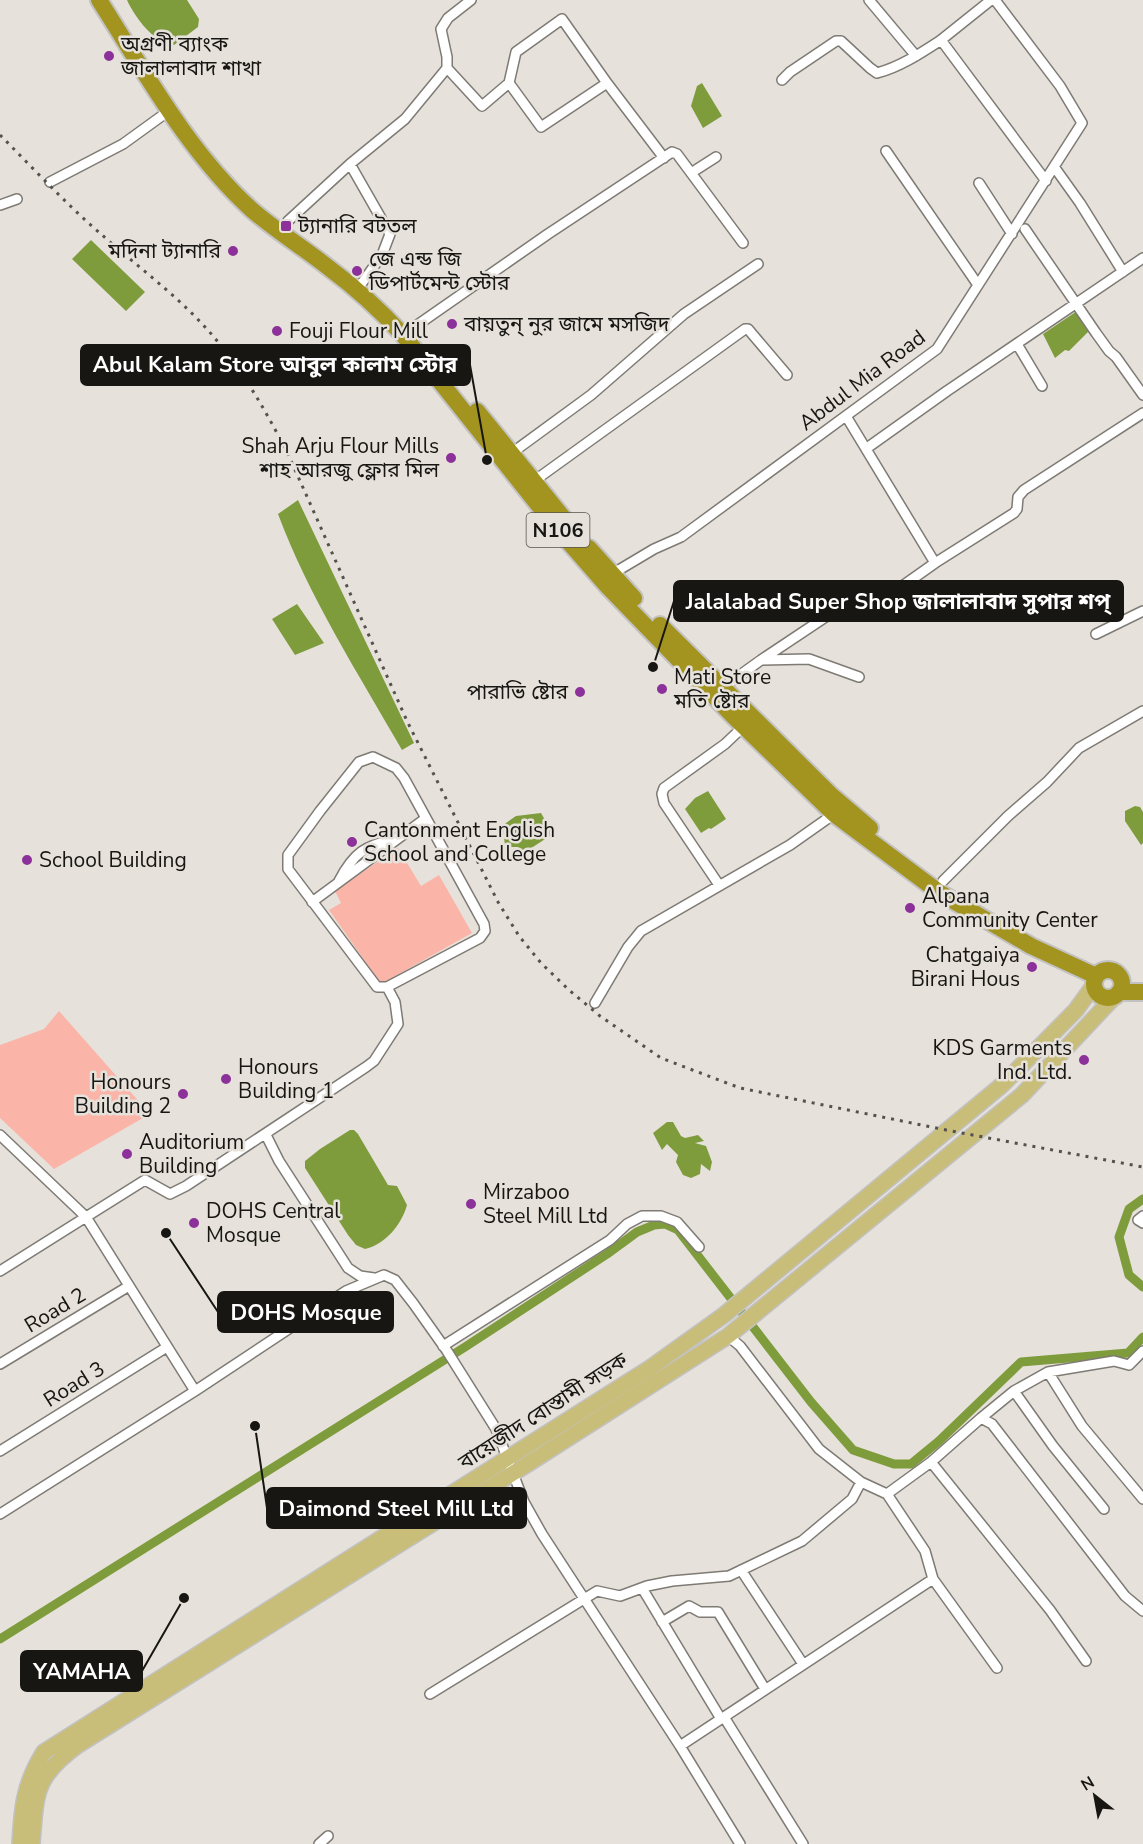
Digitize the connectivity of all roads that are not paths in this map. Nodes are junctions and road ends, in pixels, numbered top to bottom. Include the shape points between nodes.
1 (99, 0) edge
2 (110, 0) edge
3 (471, 0) edge
4 (869, 0) edge
5 (993, 0) edge
6 (941, 40) junction
7 (916, 56) junction
8 (447, 68) junction
9 (782, 80) dead end
10 (509, 83) junction
11 (607, 83) junction
12 (170, 110) junction
13 (886, 151) dead end
14 (716, 157) dead end
15 (664, 158) junction
16 (350, 164) junction
17 (1055, 168) junction
18 (691, 173) junction
19 (1046, 181) junction
20 (50, 182) dead end
21 (979, 183) dead end
22 (16, 199) dead end
23 (0, 205) edge
24 (282, 229) junction
25 (1025, 229) dead end
26 (1012, 234) junction
27 (743, 243) dead end
28 (1143, 258) edge
29 (758, 264) dead end
30 (1124, 272) junction
31 (978, 285) junction
32 (359, 287) junction
33 (1077, 305) junction
34 (406, 333) junction
35 (1017, 344) junction
36 (787, 375) dead end
37 (1042, 386) dead end
38 (1143, 395) edge
39 (1143, 413) edge
40 (846, 416) junction
41 (867, 448) junction
42 (507, 456) junction
43 (534, 481) junction
44 (935, 563) junction
45 (612, 574) junction
46 (1143, 611) edge
47 (1096, 634) dead end
48 (761, 660) junction
49 (860, 677) dead end
50 (722, 688) junction
51 (1143, 711) edge
52 (744, 726) junction
53 (834, 814) junction
54 (426, 818) junction
55 (943, 881) junction
56 (719, 885) junction
57 (312, 902) junction
58 (1143, 982) edge
59 (1108, 983) junction
60 (387, 987) junction
61 (1143, 992) edge
62 (595, 1003) dead end
63 (0, 1135) edge
64 (266, 1135) junction
65 (1143, 1216) edge
66 (86, 1217) junction
67 (1143, 1223) edge
68 (699, 1247) dead end
69 (0, 1271) edge
70 (374, 1278) junction
71 (129, 1286) junction
72 (731, 1333) junction
73 (167, 1347) junction
74 (445, 1349) junction
75 (1143, 1351) edge
76 (0, 1364) edge
77 (1048, 1372) junction
78 (195, 1391) junction
79 (1014, 1391) junction
80 (981, 1418) junction
81 (0, 1451) edge
82 (507, 1459) junction
83 (931, 1462) junction
84 (512, 1474) junction
85 (861, 1482) junction
86 (887, 1494) junction
87 (1143, 1499) edge
88 (1104, 1509) dead end
89 (0, 1514) edge
90 (741, 1570) junction
91 (933, 1579) junction
92 (642, 1588) junction
93 (585, 1598) junction
94 (1143, 1611) edge
95 (662, 1622) junction
96 (1086, 1661) dead end
97 (803, 1664) junction
98 (997, 1668) dead end
99 (765, 1689) junction
100 (430, 1694) dead end
101 (723, 1718) junction
102 (680, 1746) junction
103 (328, 1836) dead end
104 (20, 1844) edge
105 (32, 1844) edge
106 (319, 1844) edge
107 (740, 1844) edge
108 (803, 1844) edge

1 - 12 highway, N106
2 - 24 highway, N106 via 199,136
3 - 8 street via 448,18 441,29
4 - 7 street
5 - 6 street
5 - 17 street, Abdul Mia Road via 1060,86 1082,123
6 - 7 street
6 - 19 street
7 - 9 street via 877,73 841,41 836,41
8 - 10 street via 482,106
8 - 16 street via 405,119
10 - 11 street via 541,127
10 - 11 street via 516,52 562,19
11 - 15 street
12 - 20 street via 123,144
12 - 24 highway, N106 via 227,185 253,210
13 - 31 street
14 - 18 street
15 - 18 street via 675,152
15 - 34 street
16 - 24 street
16 - 32 street via 390,234
17 - 19 street, Abdul Mia Road
17 - 30 street
18 - 27 street
19 - 26 street, Abdul Mia Road
21 - 26 street
22 - 23 street
24 - 32 highway, N106
25 - 33 street
26 - 31 street, Abdul Mia Road
28 - 30 street
29 - 42 street via 684,314 591,395
30 - 33 street
31 - 40 street, Abdul Mia Road via 938,349
32 - 34 highway, N106
33 - 35 street
33 - 38 street
34 - 42 highway, N106
35 - 37 street
35 - 41 street
36 - 43 street via 745,329
39 - 44 street via 1024,490 1014,513
40 - 41 street
40 - 45 street, Abdul Mia Road via 681,537
41 - 44 street
42 - 43 highway, N106
42 - 52 highway, N106 via 559,531 607,586
43 - 45 highway, N106
44 - 48 street via 894,592 883,586 869,588
45 - 50 highway, N106
46 - 47 street
48 - 49 street via 808,659
48 - 50 street
50 - 55 highway, N106 via 839,801 882,838
51 - 55 street via 1079,748
52 - 53 highway, N106
52 - 56 street via 664,788 662,794 664,803
53 - 56 street via 790,845
53 - 59 highway, N106 via 940,893 1031,946
54 - 57 street
54 - 57 street via 396,768 373,757 359,762 288,855 288,869
54 - 60 street via 485,931 480,938
55 - 59 highway, N106
56 - 62 street via 641,931
57 - 60 street via 375,985
58 - 59 highway, N106
59 - 61 highway, N106
59 - 72 main road, বায়েজীদ বোস্তামী সড়ক via 1022,1095
59 - 82 main road, বায়েজীদ বোস্তামী সড়ক via 1002,1085 724,1315 650,1368
60 - 64 street via 395,1002 398,1024 374,1061
63 - 66 street
64 - 66 street via 170,1194 145,1180
64 - 70 street via 348,1268
65 - 67 street via 1138,1220
66 - 69 street
66 - 71 street
68 - 74 street via 677,1222 661,1216 642,1216
70 - 74 street via 384,1275 395,1280
70 - 78 street via 346,1291
71 - 73 street
71 - 76 street, Road 2
72 - 84 main road, বায়েজীদ বোস্তামী সড়ক
72 - 85 street via 819,1449
73 - 78 street
73 - 81 street, Road 3
74 - 82 street via 496,1429
75 - 77 street via 1129,1365 1114,1361
77 - 79 street
77 - 87 street via 1082,1426
78 - 89 street
79 - 80 street
79 - 88 street
80 - 83 street
80 - 94 street via 992,1424 1125,1596
82 - 84 street
82 - 104 main road, বায়েজীদ বোস্তামী সড়ক via 44,1752 22,1803
83 - 86 street
83 - 96 street
84 - 93 street via 542,1534
84 - 105 main road, বায়েজীদ বোস্তামী সড়ক via 56,1761 42,1780 35,1805
85 - 86 street
85 - 90 street via 852,1498 802,1541
86 - 91 street via 926,1551
90 - 92 street via 729,1576
90 - 97 street
91 - 97 street
91 - 98 street
92 - 93 street via 620,1596 597,1591
92 - 95 street
93 - 100 street
93 - 102 street
95 - 99 street via 688,1606 700,1612 718,1612
95 - 101 street
97 - 99 street
99 - 101 street
101 - 102 street
101 - 108 street
102 - 107 street
103 - 106 street

